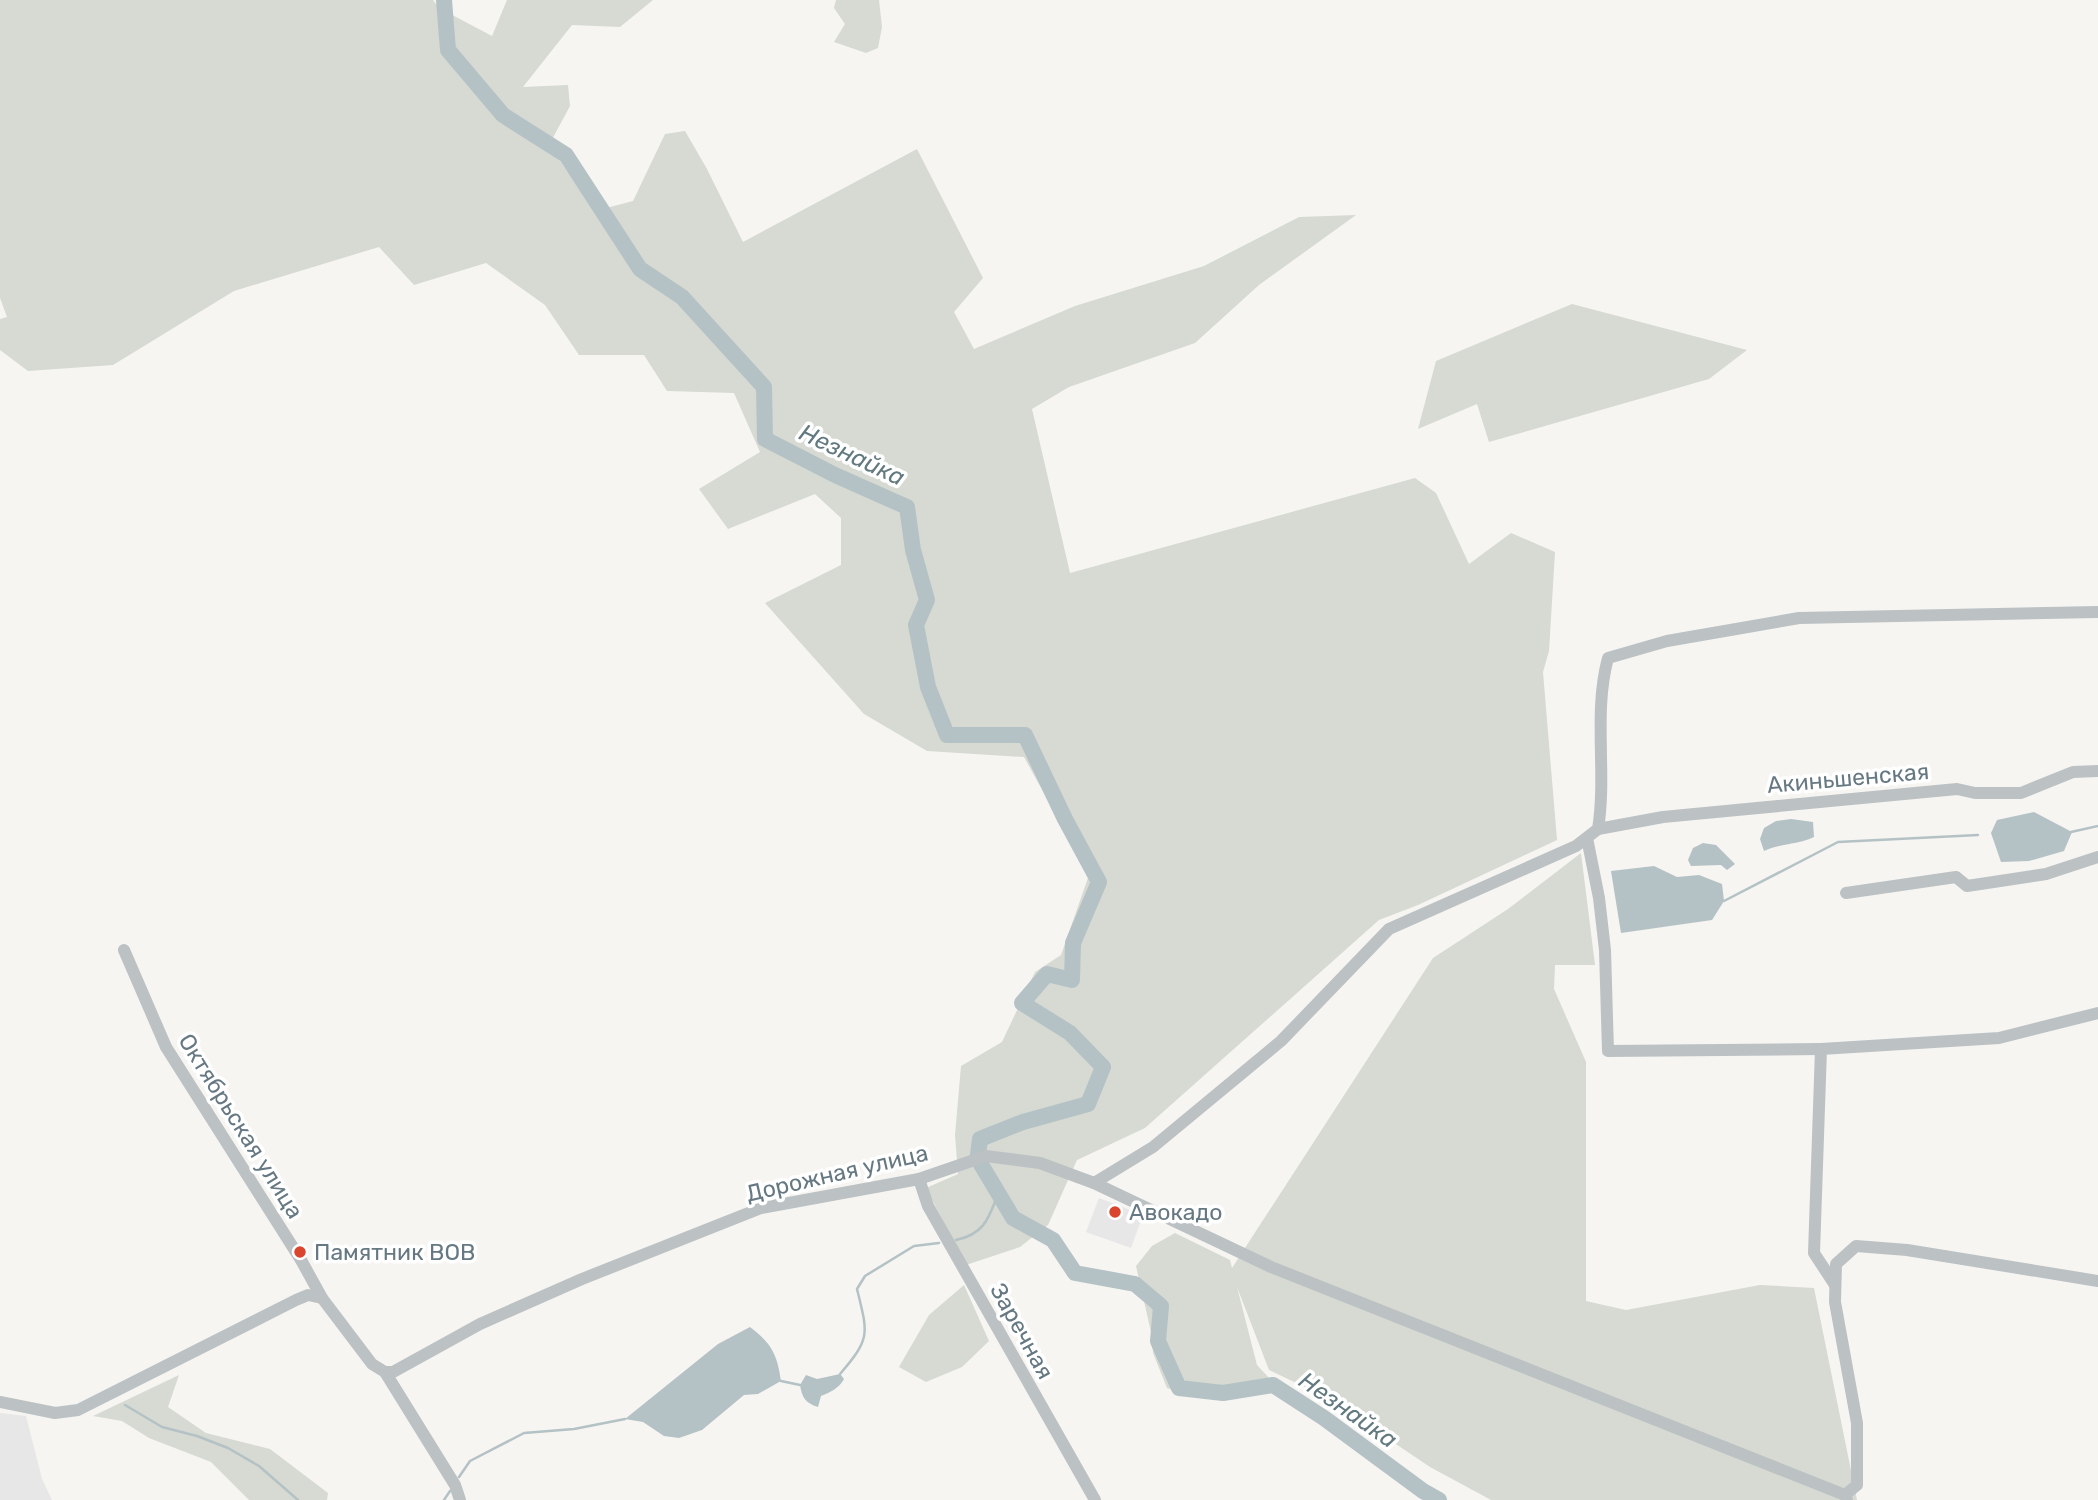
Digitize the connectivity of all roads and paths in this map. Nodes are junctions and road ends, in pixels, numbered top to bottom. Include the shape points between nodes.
1 (2098, 612) edge
2 (2098, 771) edge
3 (1598, 829) junction
4 (1587, 838) junction
5 (2098, 857) edge
6 (1846, 893) dead end
7 (124, 950) dead end
8 (2098, 1013) edge
9 (1821, 1049) junction
10 (919, 1179) junction
11 (1094, 1183) junction
12 (2098, 1281) edge
13 (1835, 1284) junction
14 (322, 1298) junction
15 (385, 1372) junction
16 (0, 1402) edge
17 (1846, 1498) edge
18 (460, 1500) edge
19 (1095, 1500) edge

1 - 3 street via 1799,618 1667,641 1608,658 1602,680
2 - 3 street, Акиньшенская via 2073,772 2021,793 1957,789 1663,817
3 - 4 street
4 - 9 street via 1605,950 1608,1051
4 - 11 street via 1389,929 1281,1041 1153,1147
5 - 6 street via 2046,874 1967,886 1956,877
7 - 14 street, Октябрьская улица via 166,1047
8 - 9 street via 1999,1038
9 - 13 street via 1814,1253
10 - 11 street, Дорожная улица via 986,1156 1040,1163
10 - 15 street, Дорожная улица via 761,1208 582,1279
10 - 19 street, Заречная via 928,1206
11 - 17 street, Дорожная улица via 1271,1267
12 - 13 street via 1856,1246 1836,1264
13 - 17 street via 1857,1423 1857,1485
14 - 15 street, Октябрьская улица via 372,1364
14 - 16 street via 308,1295 296,1300 78,1410 55,1413
15 - 18 street, Октябрьская улица

